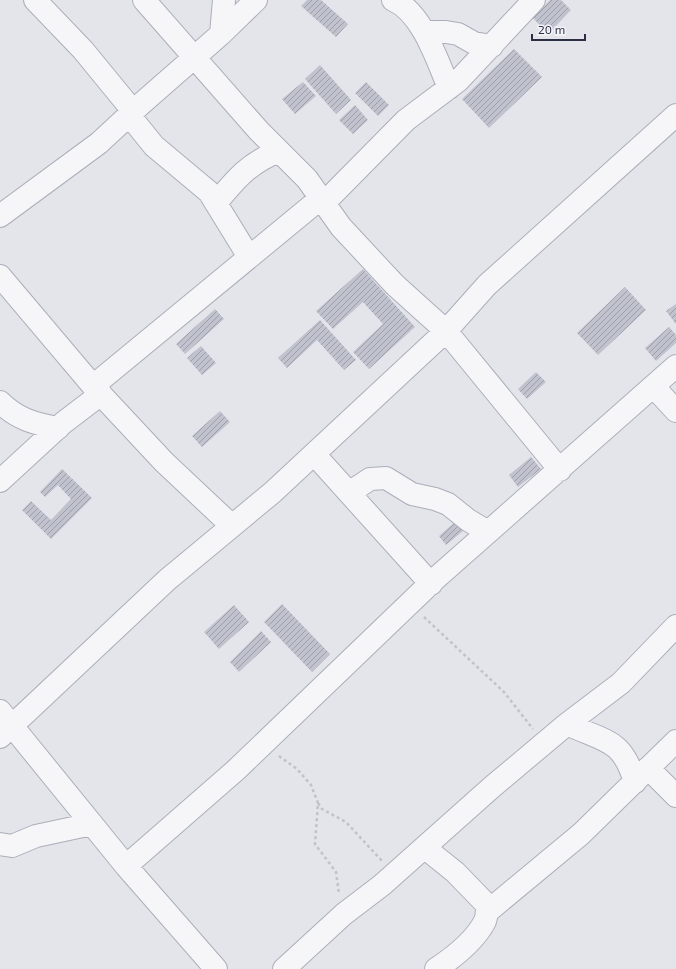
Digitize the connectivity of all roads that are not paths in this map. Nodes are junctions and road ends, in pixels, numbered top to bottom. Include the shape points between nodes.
1 (35, 0) edge
2 (144, 0) edge
3 (224, 0) edge
4 (256, 0) edge
5 (394, 0) edge
6 (534, 0) edge
7 (424, 32) junction
8 (221, 34) junction
9 (492, 46) junction
10 (194, 57) junction
11 (449, 88) junction
12 (131, 113) junction
13 (676, 115) edge
14 (279, 151) junction
15 (322, 201) junction
16 (216, 203) junction
17 (0, 216) edge
18 (250, 257) junction
19 (0, 276) edge
20 (446, 331) junction
21 (676, 366) edge
22 (654, 387) junction
23 (97, 390) junction
24 (0, 402) edge
25 (676, 411) edge
26 (58, 428) junction
27 (314, 454) junction
28 (560, 470) junction
29 (0, 481) edge
30 (349, 493) junction
31 (232, 526) junction
32 (488, 532) junction
33 (431, 584) junction
34 (676, 626) edge
35 (567, 724) junction
36 (4, 725) edge
37 (676, 742) edge
38 (642, 775) junction
39 (676, 796) edge
40 (92, 824) junction
41 (0, 844) edge
42 (425, 848) junction
43 (126, 866) junction
44 (486, 912) junction
45 (216, 969) edge
46 (284, 969) edge
47 (436, 969) edge

1 - 12 street via 83,50
2 - 10 street
3 - 8 street
4 - 8 street
5 - 7 street via 413,16
6 - 9 street
7 - 9 street via 458,34 474,43
7 - 11 street
8 - 10 street
9 - 11 street
10 - 12 street
10 - 14 street
11 - 15 street via 406,120
12 - 16 street via 154,146 209,192
12 - 17 street via 99,143
13 - 20 street via 487,285
14 - 15 street via 307,179
14 - 16 street via 247,168
15 - 18 street
15 - 20 street via 341,227 395,285
16 - 18 street
18 - 23 street
19 - 23 street
20 - 27 street
20 - 28 street
21 - 22 street
22 - 25 street
22 - 28 street
23 - 26 street
23 - 31 street via 164,462
24 - 26 street via 20,418
26 - 29 street
27 - 30 street
27 - 31 street
28 - 32 street
30 - 32 street via 370,480 386,478 412,494 448,504
30 - 33 street
31 - 36 street via 167,580
32 - 33 street
33 - 43 street via 263,743
34 - 35 street via 621,682
35 - 38 street via 618,747
35 - 42 street
36 - 40 street
37 - 38 street
38 - 39 street
38 - 44 street via 581,834
40 - 41 street via 36,836 12,846
40 - 43 street
42 - 44 street via 471,887 487,905
42 - 46 street via 344,914
43 - 45 street
44 - 47 street via 486,919 474,936 451,959

